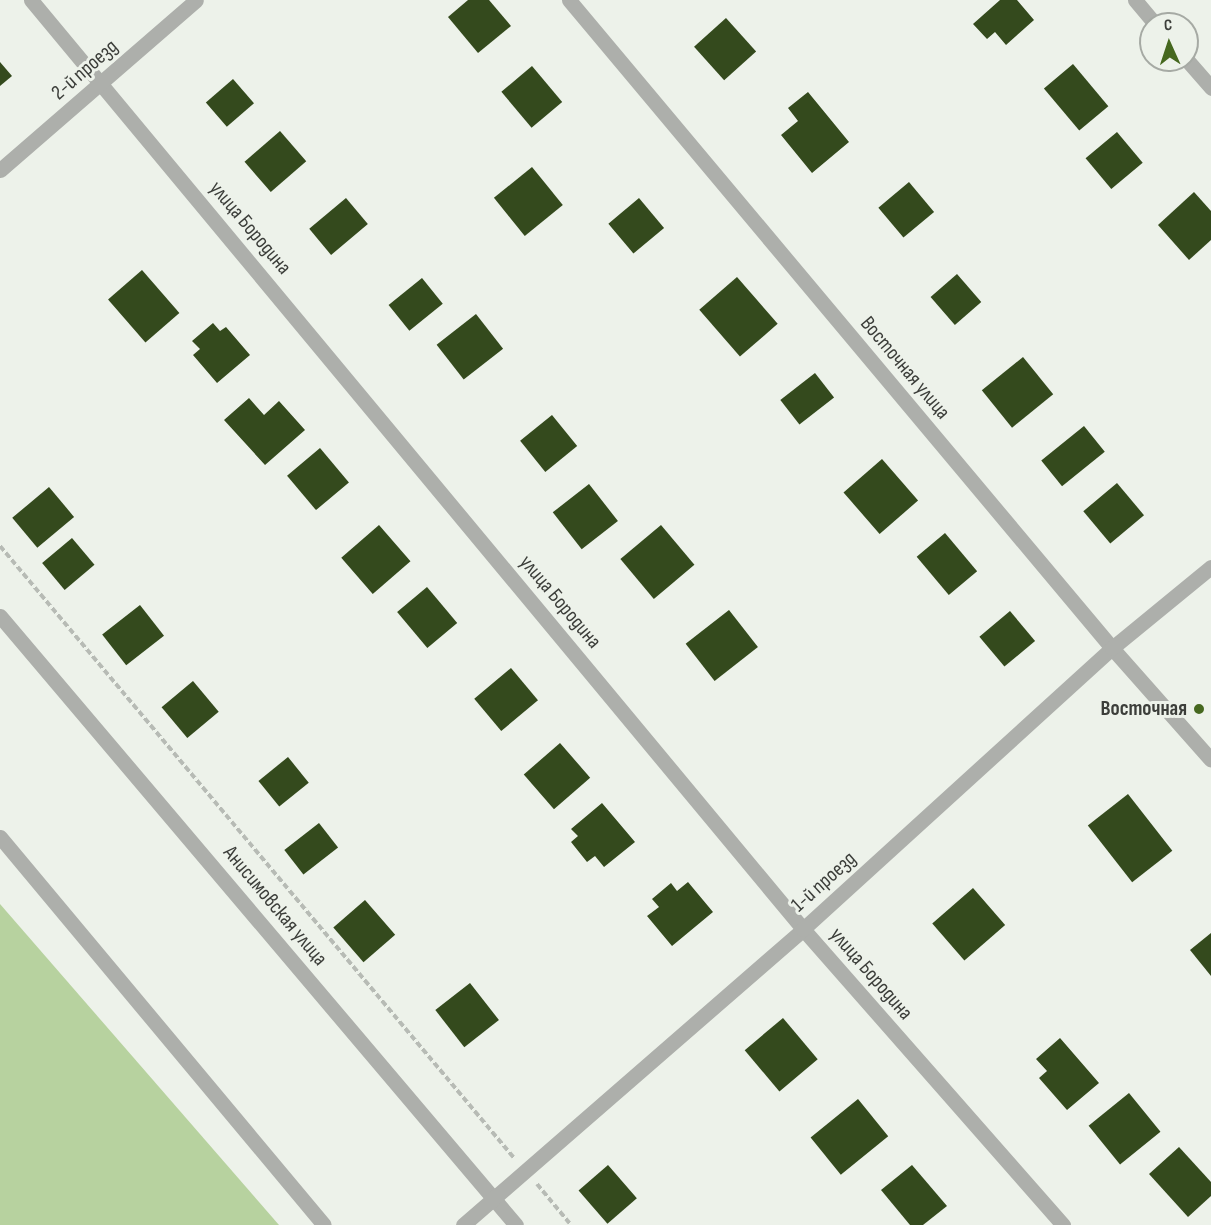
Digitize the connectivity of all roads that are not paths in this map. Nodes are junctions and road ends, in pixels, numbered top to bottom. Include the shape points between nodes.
1 (31, 0) edge
2 (196, 0) edge
3 (569, 0) edge
4 (1135, 0) edge
5 (1145, 12) edge
6 (1197, 72) edge
7 (103, 83) junction
8 (1211, 88) edge
9 (0, 170) edge
10 (1211, 567) edge
11 (0, 616) edge
12 (1112, 648) junction
13 (1211, 760) edge
14 (0, 837) edge
15 (803, 929) junction
16 (494, 1198) junction
17 (324, 1225) edge
18 (463, 1225) edge
19 (516, 1225) edge
20 (1063, 1225) edge

1 - 7 street, улица Бородина
2 - 7 street, 2-й проезд
3 - 12 street, Восточная улица
4 - 5 street
6 - 8 street
7 - 9 street, 2-й проезд
7 - 15 street, улица Бородина
10 - 12 street, 1-й проезд
11 - 16 street, Анисимовская улица
12 - 13 street, Восточная улица
12 - 15 street, 1-й проезд
14 - 17 street
15 - 16 street, 1-й проезд
15 - 20 street, улица Бородина
16 - 18 street, 1-й проезд
16 - 19 street, Анисимовская улица

